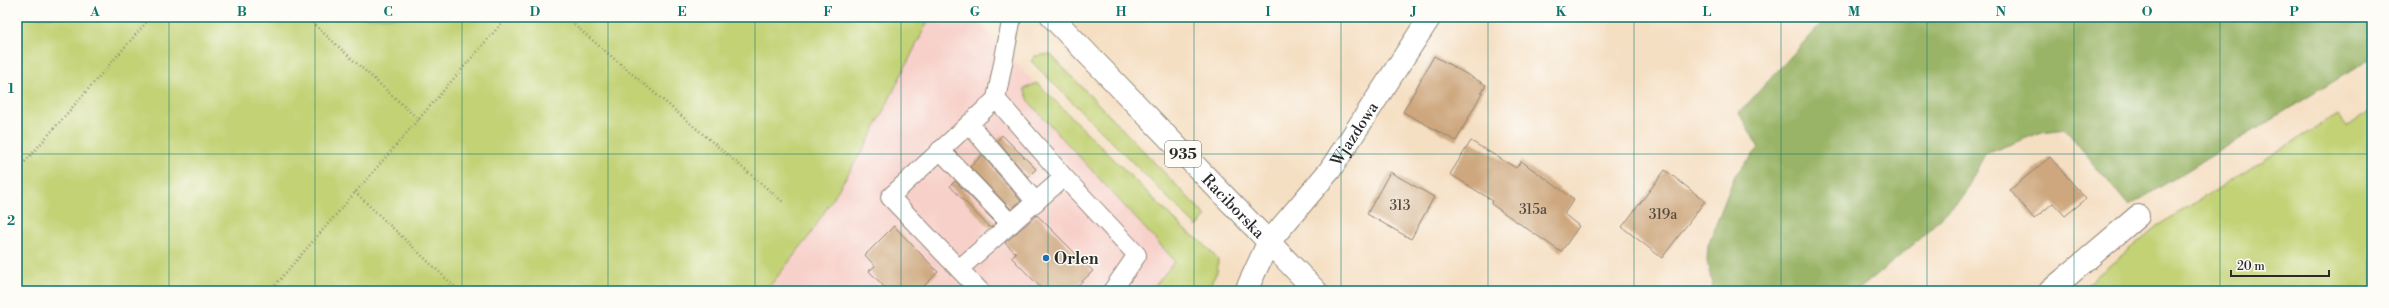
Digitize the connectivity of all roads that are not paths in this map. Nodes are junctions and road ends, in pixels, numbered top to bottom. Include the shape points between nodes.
1 (1012, 17) edge
2 (1052, 17) edge
3 (1430, 17) edge
4 (996, 99) junction
5 (969, 124) junction
6 (940, 150) junction
7 (1064, 177) junction
8 (1036, 202) junction
9 (2138, 216) dead end
10 (1010, 224) junction
11 (1268, 243) junction
12 (959, 269) junction
13 (980, 291) edge
14 (1112, 291) edge
15 (1246, 291) edge
16 (1316, 291) edge
17 (2050, 291) edge

1 - 4 lane
2 - 11 street, Raciborska / 935
3 - 11 street, Wjazdowa via 1330,170
4 - 5 lane
4 - 7 lane
5 - 6 lane
5 - 8 lane
6 - 10 lane
6 - 12 lane via 890,197
7 - 8 lane
7 - 14 lane via 1138,255
8 - 10 lane
9 - 17 street
10 - 12 lane
11 - 15 street, Wjazdowa
11 - 16 street, Raciborska / 935
12 - 13 lane

